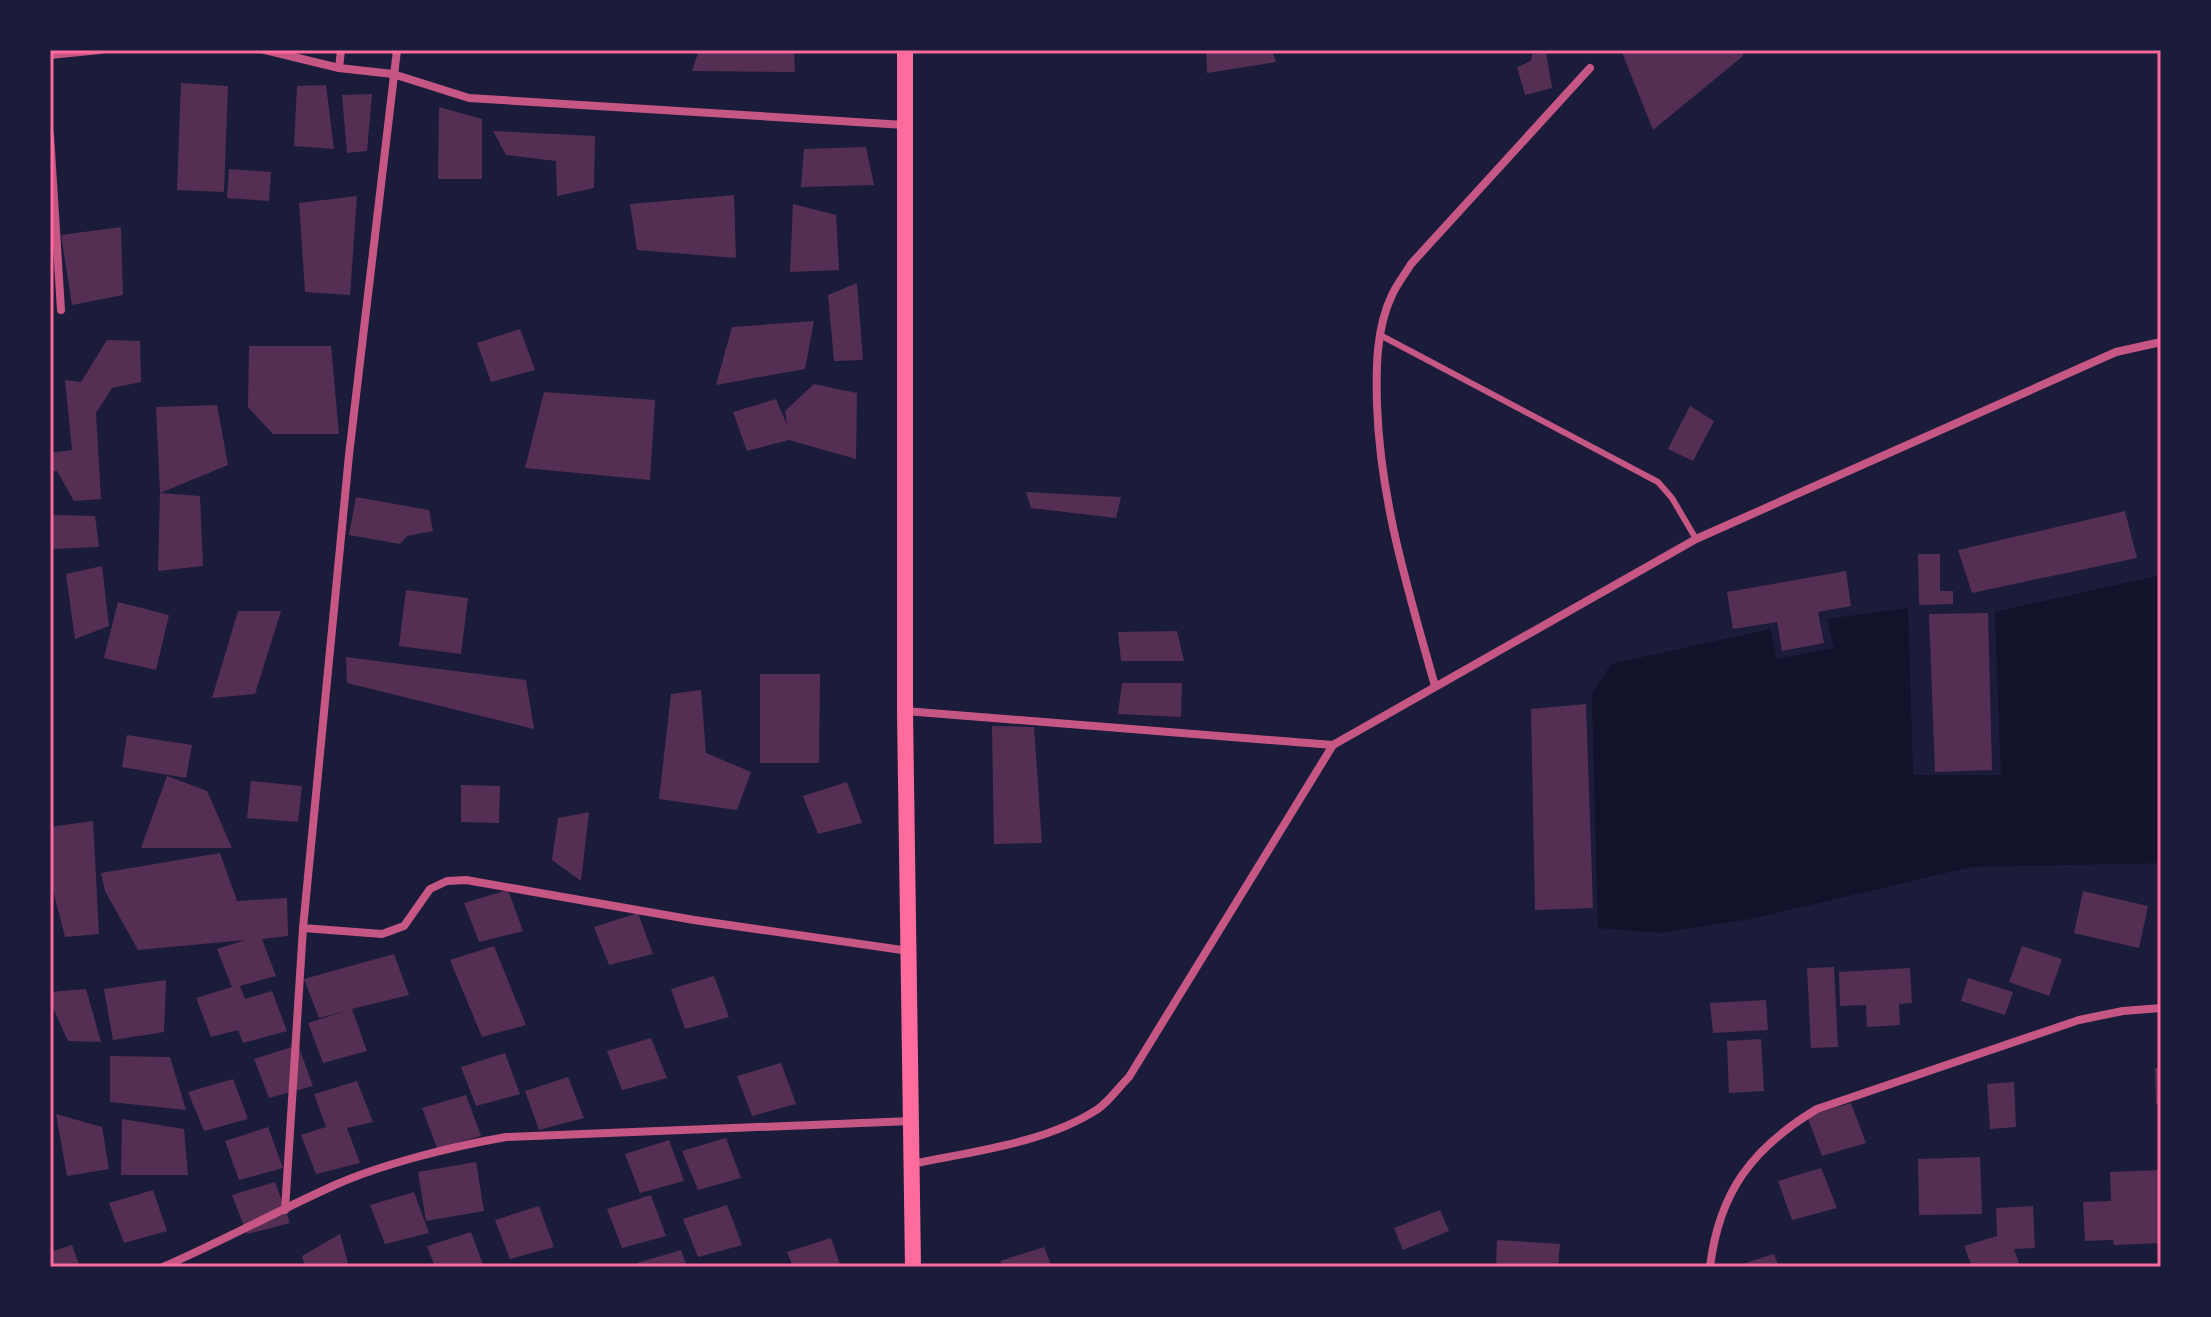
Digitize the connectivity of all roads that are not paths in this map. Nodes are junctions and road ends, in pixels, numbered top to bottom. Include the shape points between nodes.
1 (100, 50) edge
2 (265, 50) edge
3 (341, 50) edge
4 (397, 50) edge
5 (905, 50) edge
6 (50, 55) edge
7 (339, 68) junction
8 (1590, 68) dead end
9 (393, 74) junction
10 (906, 125) junction
11 (50, 135) edge
12 (61, 310) dead end
13 (1380, 335) junction
14 (2161, 342) edge
15 (1696, 539) junction
16 (1435, 686) junction
17 (905, 711) junction
18 (1333, 745) junction
19 (303, 928) junction
20 (909, 951) junction
21 (2161, 1008) edge
22 (911, 1121) junction
23 (911, 1164) junction
24 (285, 1210) junction
25 (163, 1267) edge
26 (913, 1267) edge
27 (1710, 1267) edge

1 - 6 street
2 - 7 street
3 - 7 street
4 - 9 street
5 - 10 main road
7 - 9 street
8 - 13 street via 1411,264 1391,296
9 - 10 street via 469,98
9 - 19 street
10 - 17 main road
11 - 12 street
13 - 15 lane via 1658,482
13 - 16 street via 1376,373 1385,496
14 - 15 street via 2116,352
15 - 16 street
16 - 18 street
17 - 18 street
17 - 20 main road
18 - 23 street via 1129,1077 1100,1107 1028,1139
19 - 20 street via 382,934 404,926 430,889 466,880
19 - 24 street
20 - 22 main road
21 - 27 street via 2079,1020 1817,1109 1762,1152 1729,1194 1713,1236
22 - 23 main road
22 - 24 street via 506,1137 365,1173
23 - 26 main road
24 - 25 street

